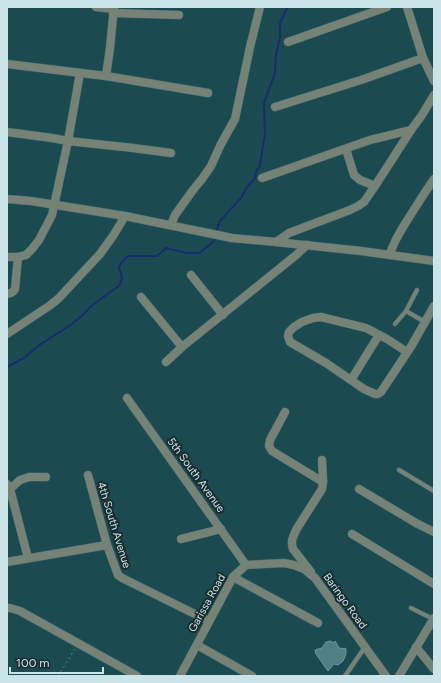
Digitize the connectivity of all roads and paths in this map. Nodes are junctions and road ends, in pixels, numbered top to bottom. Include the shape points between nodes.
1 (96, 7) edge
2 (260, 7) edge
3 (387, 7) edge
4 (407, 7) edge
5 (114, 10) edge
6 (179, 15) dead end
7 (288, 42) dead end
8 (423, 58) junction
9 (7, 64) edge
10 (80, 73) junction
11 (106, 76) junction
12 (434, 81) edge
13 (208, 93) dead end
14 (434, 95) edge
15 (275, 107) dead end
16 (411, 130) junction
17 (7, 132) edge
18 (68, 141) junction
19 (346, 149) junction
20 (171, 154) dead end
21 (262, 178) dead end
22 (434, 179) edge
23 (375, 186) junction
24 (7, 199) edge
25 (54, 204) junction
26 (125, 216) junction
27 (171, 224) junction
28 (276, 242) junction
29 (307, 245) junction
30 (390, 255) junction
31 (7, 257) edge
32 (18, 257) junction
33 (434, 261) edge
34 (191, 275) dead end
35 (417, 290) dead end
36 (7, 294) edge
37 (141, 297) dead end
38 (434, 306) edge
39 (406, 311) junction
40 (223, 315) junction
41 (425, 322) junction
42 (395, 324) dead end
43 (7, 334) edge
44 (379, 335) junction
45 (182, 347) junction
46 (408, 352) junction
47 (166, 362) dead end
48 (351, 380) junction
49 (127, 398) dead end
50 (285, 412) dead end
51 (322, 460) dead end
52 (399, 470) dead end
53 (88, 475) dead end
54 (46, 477) dead end
55 (324, 482) junction
56 (9, 486) edge
57 (360, 489) dead end
58 (434, 491) edge
59 (222, 529) junction
60 (434, 532) edge
61 (352, 534) dead end
62 (181, 539) dead end
63 (107, 545) junction
64 (28, 558) junction
65 (7, 562) edge
66 (246, 565) junction
67 (233, 578) junction
68 (315, 578) junction
69 (434, 584) edge
70 (7, 608) edge
71 (411, 608) dead end
72 (434, 618) edge
73 (209, 621) junction
74 (318, 623) dead end
75 (78, 643) junction
76 (197, 645) junction
77 (365, 647) junction
78 (416, 647) junction
79 (434, 669) edge
80 (58, 676) edge
81 (137, 676) edge
82 (180, 676) edge
83 (252, 676) edge
84 (345, 676) edge
85 (386, 676) edge
86 (399, 676) edge

1 - 5 street
2 - 27 street via 235,119 211,166
3 - 7 street
4 - 8 street
5 - 6 street
5 - 11 street
8 - 12 street
8 - 15 street
9 - 10 street
10 - 11 street
10 - 18 street
11 - 13 street
14 - 16 street
16 - 19 street
16 - 23 street
17 - 18 street
18 - 20 street
18 - 25 street
19 - 21 street
19 - 23 street via 354,175
22 - 30 street via 395,241
23 - 28 street via 358,206 289,233
24 - 25 street
25 - 26 street
25 - 32 street via 52,215 32,249 26,255
26 - 27 street
26 - 43 street via 100,254 58,299
27 - 28 street via 232,238
28 - 29 street
29 - 30 street
29 - 40 street
30 - 33 street
31 - 32 street
32 - 36 street via 14,291
34 - 40 street
35 - 39 lane
37 - 45 street
38 - 41 street
39 - 41 lane
39 - 42 lane
40 - 45 street
41 - 46 street
44 - 46 street
44 - 48 street
44 - 48 street via 366,328 321,318 302,322 289,332 290,342
45 - 47 street
46 - 48 street via 378,394
49 - 59 street, 5th South Avenue
50 - 55 street via 269,446 272,451
51 - 55 street
52 - 58 lane
53 - 63 street, 4th South Avenue
54 - 56 street via 29,477
55 - 68 street via 292,540 293,549
56 - 64 street
57 - 60 street
59 - 62 street
59 - 66 street, 5th South Avenue
61 - 69 street
63 - 64 street
63 - 73 street, 4th South Avenue via 115,570 122,578
64 - 65 street
66 - 67 street, Garissa Road
66 - 68 street, Baringo Road via 284,563 304,569
67 - 73 street, Garissa Road
67 - 74 street
68 - 77 street, Baringo Road
70 - 75 street via 20,611
71 - 72 lane
72 - 78 street
73 - 76 street, Garissa Road
75 - 80 path
75 - 81 street
76 - 82 street, Garissa Road
76 - 83 street
77 - 84 lane
77 - 85 street, Baringo Road
78 - 79 street
78 - 86 street

